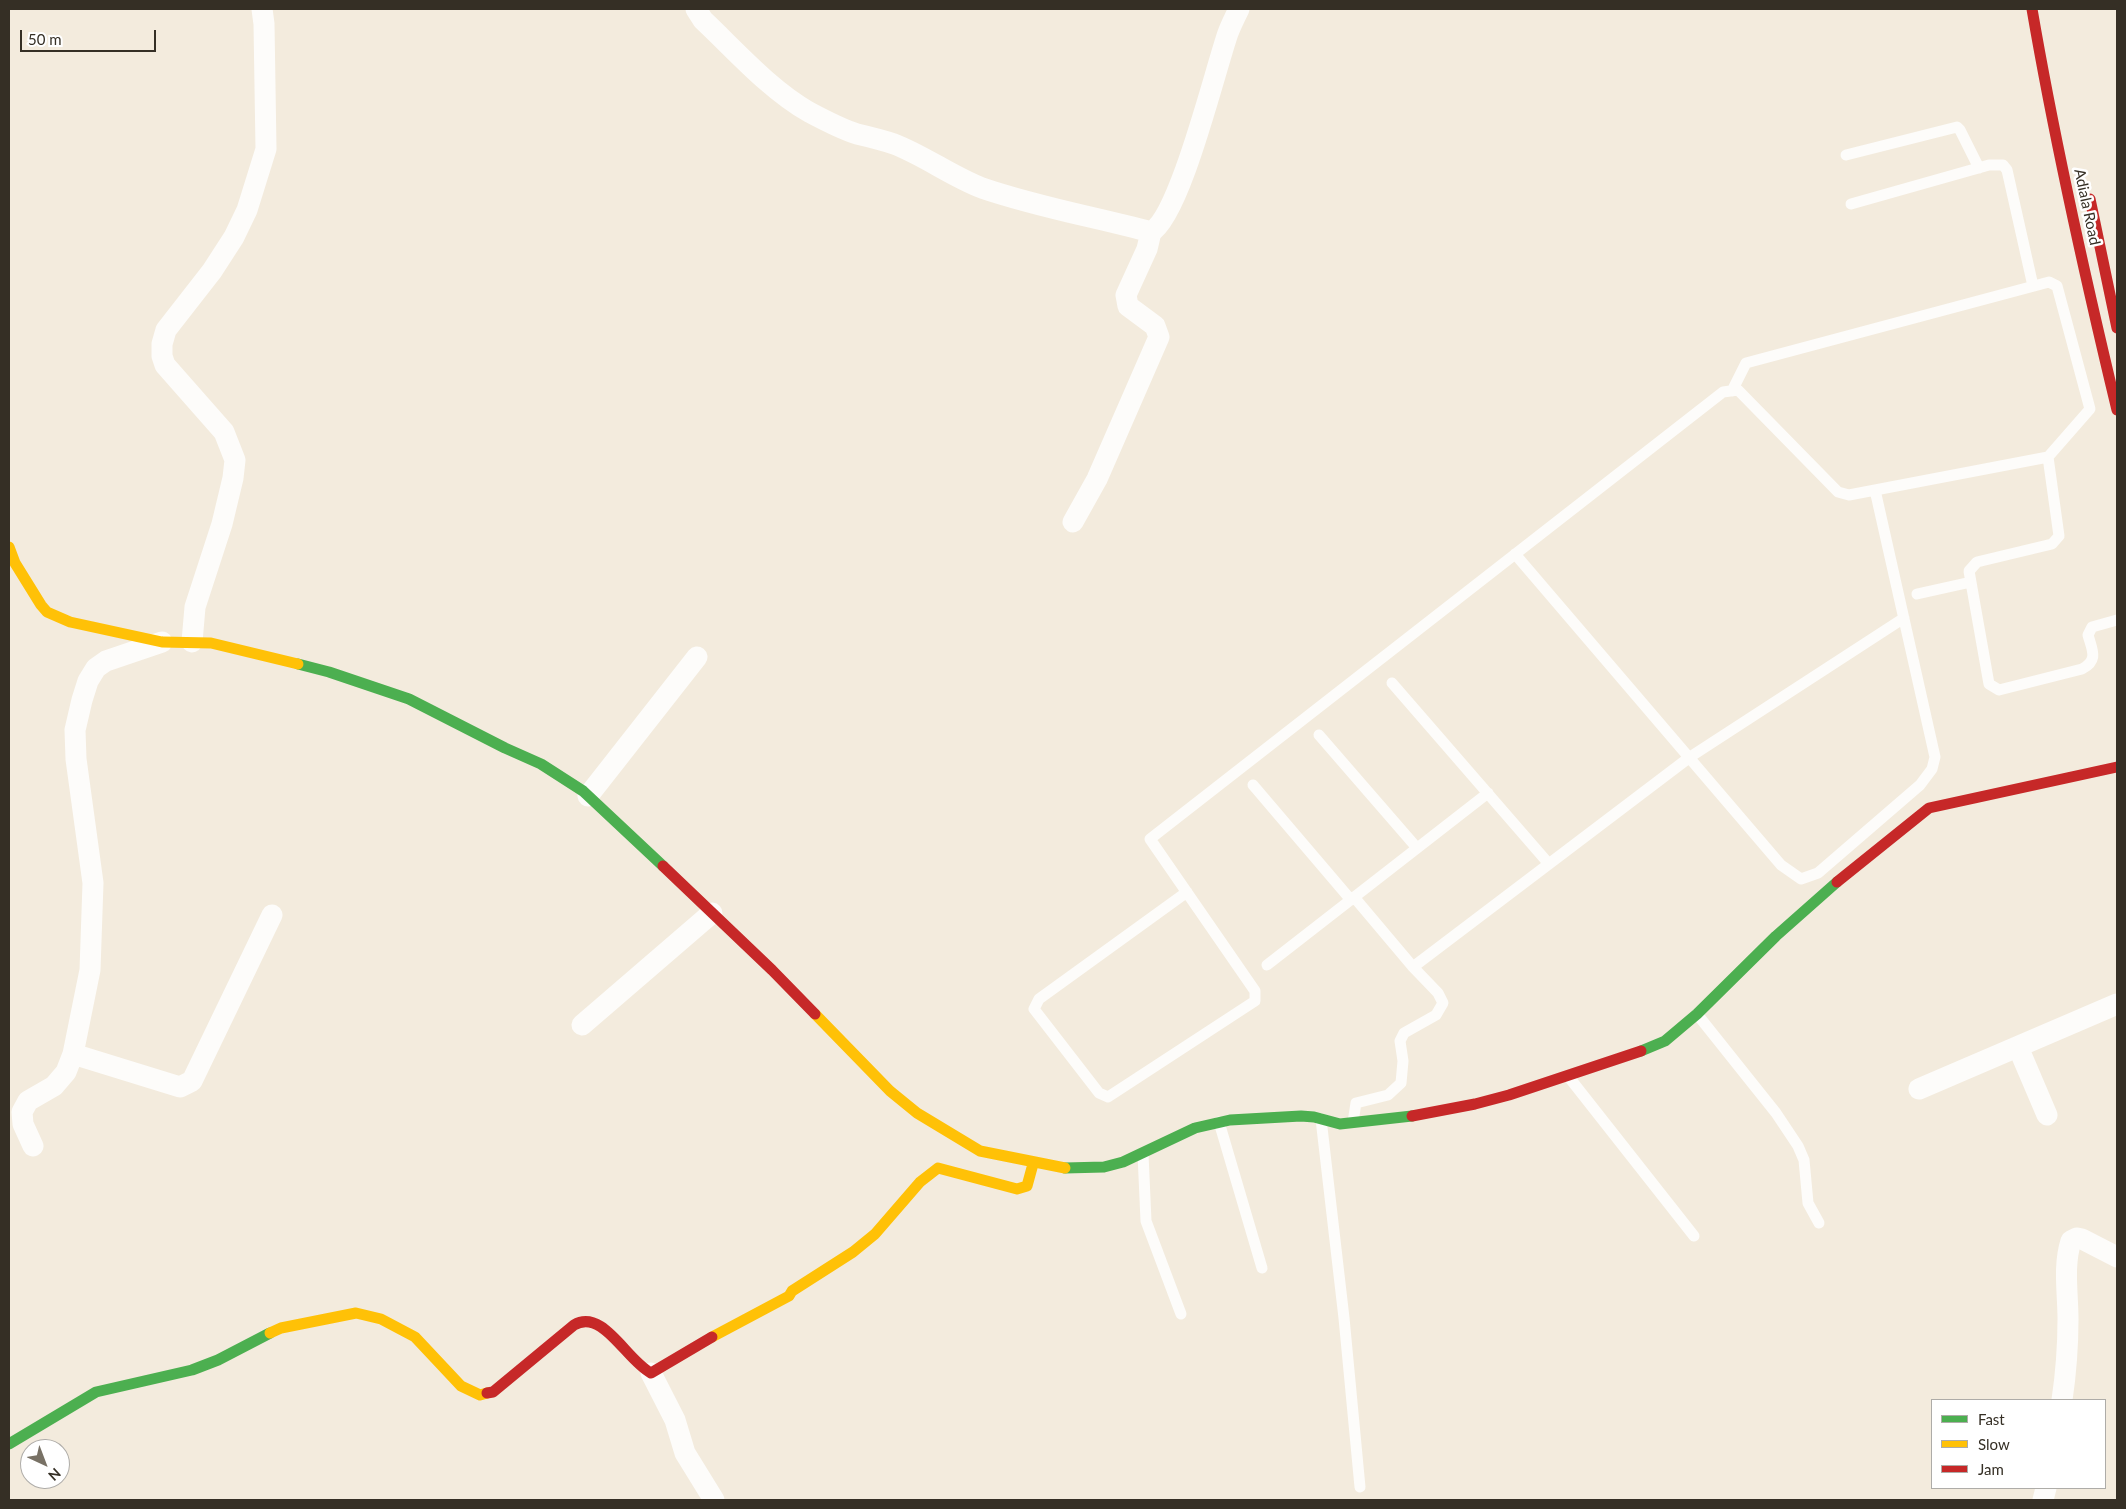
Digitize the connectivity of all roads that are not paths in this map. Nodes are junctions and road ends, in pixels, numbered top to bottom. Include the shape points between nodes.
1 (262, 9) edge
2 (696, 9) edge
3 (1239, 9) edge
4 (2032, 9) edge
5 (1846, 155) dead end
6 (1979, 168) junction
7 (2087, 187) dead end
8 (1851, 204) dead end
9 (1151, 232) junction
10 (2033, 286) junction
11 (2117, 328) edge
12 (1732, 391) junction
13 (2117, 410) edge
14 (2048, 457) junction
15 (1876, 490) junction
16 (1073, 522) dead end
17 (9, 547) edge
18 (1515, 554) junction
19 (1971, 582) junction
20 (1917, 594) dead end
21 (1904, 618) junction
22 (2117, 620) edge
23 (162, 642) junction
24 (192, 642) junction
25 (697, 657) dead end
26 (1392, 683) dead end
27 (1319, 735) dead end
28 (1690, 757) junction
29 (2117, 767) edge
30 (1253, 785) dead end
31 (1488, 793) junction
32 (588, 796) junction
33 (1418, 848) junction
34 (1549, 864) junction
35 (1187, 892) junction
36 (1352, 898) junction
37 (712, 913) junction
38 (272, 915) dead end
39 (1268, 965) dead end
40 (1413, 967) junction
41 (2117, 1004) edge
42 (1697, 1014) junction
43 (582, 1025) dead end
44 (2018, 1047) junction
45 (73, 1054) junction
46 (1568, 1076) junction
47 (1919, 1089) dead end
48 (2048, 1115) dead end
49 (1321, 1119) junction
50 (1219, 1122) junction
51 (1353, 1122) junction
52 (32, 1146) dead end
53 (1142, 1154) junction
54 (1033, 1164) junction
55 (1819, 1223) dead end
56 (1694, 1236) dead end
57 (2117, 1257) edge
58 (1262, 1268) dead end
59 (1181, 1314) dead end
60 (651, 1373) junction
61 (2062, 1399) edge
62 (9, 1444) edge
63 (1360, 1487) dead end
64 (714, 1500) edge

1 - 24 street via 266,149 247,210 234,237 166,330 162,344 165,364 224,432 234,460 222,524 195,607
2 - 9 street via 703,20 774,86 808,112 857,134 895,144 952,176 982,187 1025,202
3 - 9 street via 1228,33 1206,110 1177,189 1164,216
4 - 13 street, Adiala Road
5 - 6 lane via 1957,128
6 - 8 lane
6 - 10 lane via 2003,165 2007,170
7 - 11 street, Adiala Road
9 - 16 street via 1147,249 1126,294 1128,306 1155,326 1159,337 1097,479
10 - 12 lane via 1746,363
10 - 14 lane via 2049,282 2057,286 2090,409
12 - 15 lane via 1738,390 1838,492 1849,496
12 - 18 lane via 1723,392
14 - 15 lane
14 - 19 lane via 2059,536 2052,544 1977,562 1969,571
15 - 21 lane
17 - 23 street via 28,587 47,612 92,628
18 - 28 lane
18 - 35 lane via 1150,839
19 - 20 lane
19 - 22 lane via 1989,684 1999,690 2091,665 2094,658 2088,635 2092,627
21 - 28 lane
21 - 28 lane via 1935,757 1932,769 1920,784 1818,873 1801,879 1781,865
23 - 24 street
23 - 45 street via 106,661 96,668 88,680 80,707 76,759 93,884 90,970
24 - 32 street via 242,650 319,670 409,699 541,764
25 - 32 street
26 - 31 lane
27 - 33 lane
28 - 34 lane
29 - 42 street via 1929,808 1833,885
30 - 36 lane
31 - 33 lane
31 - 34 lane
32 - 37 street
33 - 36 lane
34 - 40 lane
35 - 35 lane via 1255,990 1255,1001 1108,1097 1099,1093 1034,1009 1039,1000
36 - 39 lane
36 - 40 lane
37 - 43 street
37 - 54 street via 890,1091 917,1113 980,1151
38 - 45 street via 192,1082 180,1087
40 - 51 lane via 1438,993 1443,1003 1436,1015 1404,1033 1400,1041 1404,1061 1401,1083 1388,1094 1356,1103
41 - 44 street
42 - 46 street via 1665,1041
42 - 55 lane via 1776,1113 1798,1146 1804,1160 1808,1203
44 - 47 street
44 - 48 street
45 - 52 street via 66,1072 54,1086 28,1101 22,1112
46 - 51 street via 1475,1104 1407,1117
46 - 56 lane
49 - 50 street via 1301,1116
49 - 51 street via 1340,1124
49 - 63 lane
50 - 53 street via 1195,1128
50 - 58 lane
53 - 54 street via 1104,1167 1058,1168
53 - 59 lane via 1146,1221
54 - 60 street via 1027,1186 1023,1189 938,1168 920,1182 874,1234 853,1252 789,1296 739,1321
57 - 61 street via 2082,1239 2071,1241 2066,1269 2068,1319
60 - 62 street via 635,1362 598,1323 586,1320 574,1325 493,1392 480,1395 457,1382 415,1337 381,1319 356,1313 281,1328 192,1370 96,1392
60 - 64 street via 675,1420 685,1453

